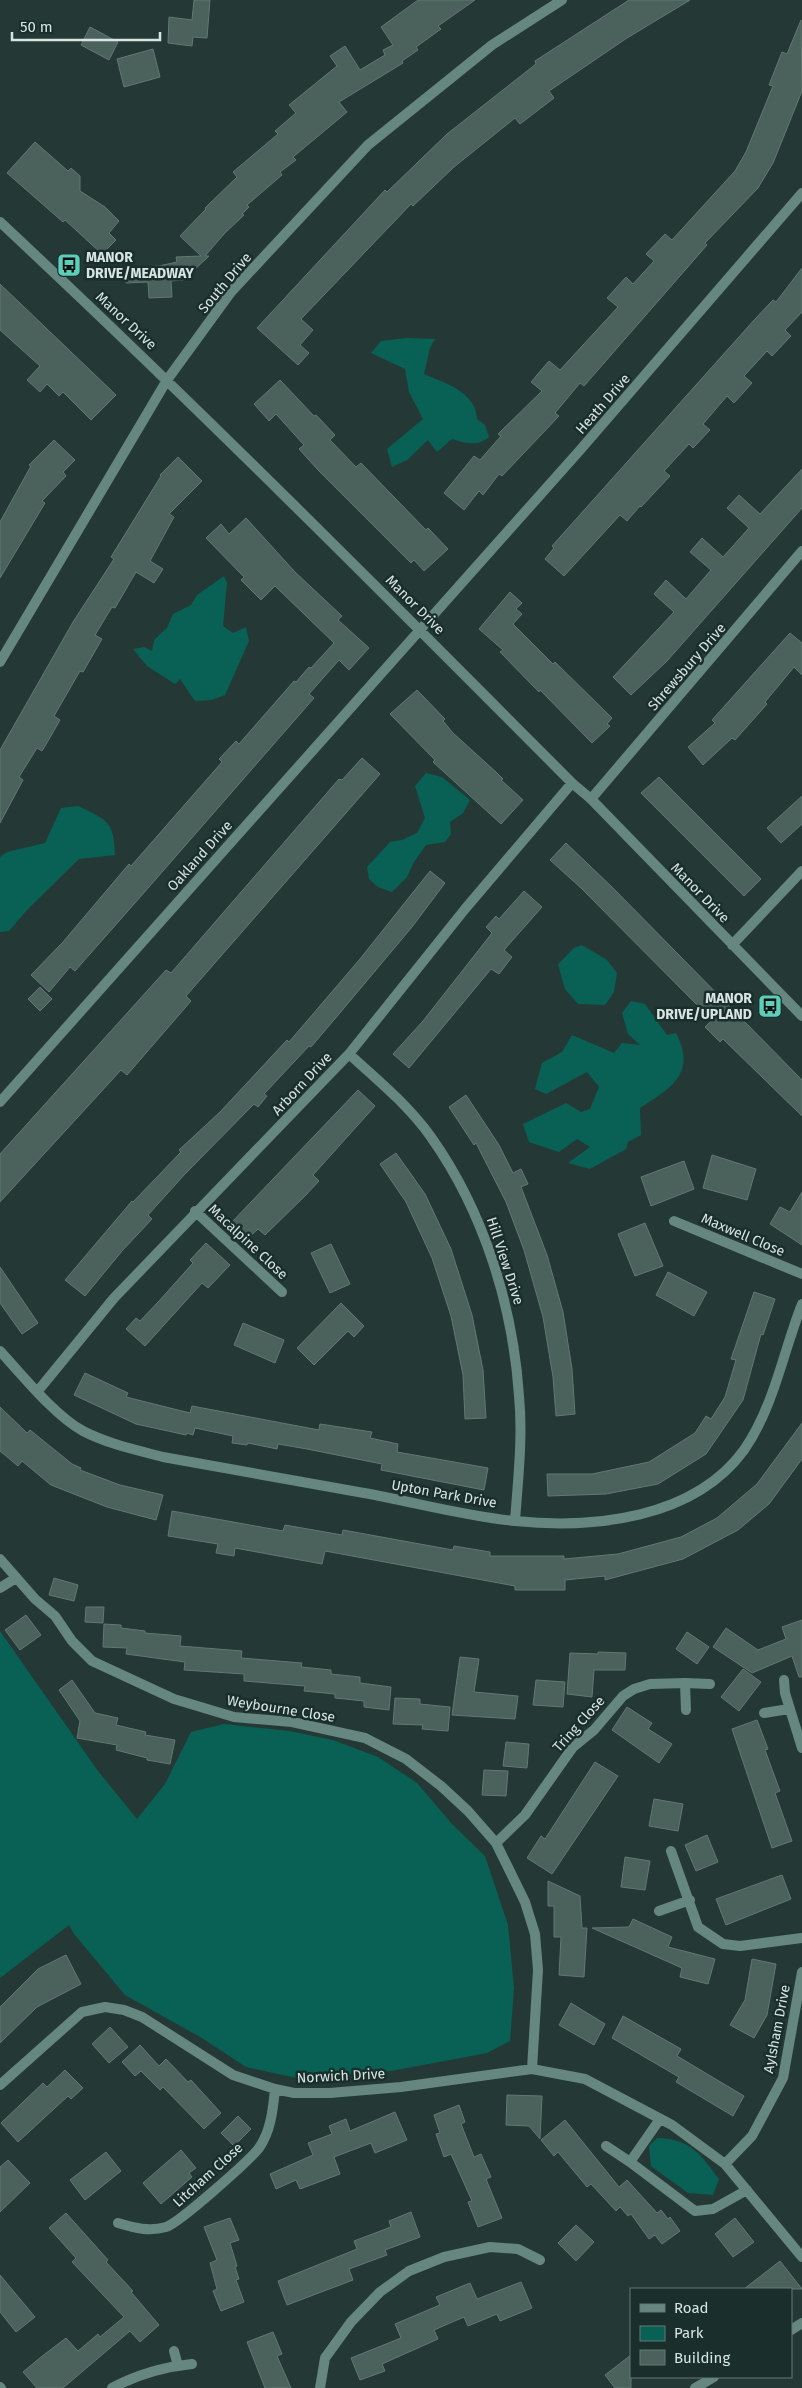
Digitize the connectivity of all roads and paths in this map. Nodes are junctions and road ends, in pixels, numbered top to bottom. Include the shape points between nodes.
1 (562, 0) edge
2 (802, 193) edge
3 (0, 222) edge
4 (167, 380) junction
5 (802, 551) edge
6 (420, 629) junction
7 (0, 662) edge
8 (572, 783) junction
9 (591, 799) junction
10 (802, 871) edge
11 (732, 945) junction
12 (802, 1016) edge
13 (349, 1054) junction
14 (0, 1102) edge
15 (195, 1211) junction
16 (674, 1221) dead end
17 (802, 1274) edge
18 (282, 1292) dead end
19 (802, 1304) edge
20 (0, 1351) edge
21 (37, 1392) junction
22 (515, 1521) junction
23 (0, 1559) edge
24 (16, 1578) junction
25 (0, 1588) edge
26 (784, 1680) dead end
27 (685, 1684) junction
28 (710, 1684) dead end
29 (789, 1709) junction
30 (686, 1710) dead end
31 (764, 1713) dead end
32 (802, 1748) edge
33 (496, 1843) junction
34 (671, 1851) dead end
35 (690, 1900) junction
36 (659, 1911) dead end
37 (802, 1938) edge
38 (802, 1974) edge
39 (532, 2069) junction
40 (0, 2085) edge
41 (275, 2089) junction
42 (660, 2119) junction
43 (606, 2146) dead end
44 (630, 2162) junction
45 (725, 2164) junction
46 (747, 2190) junction
47 (118, 2223) dead end
48 (802, 2257) edge
49 (540, 2260) dead end
50 (174, 2351) dead end
51 (192, 2364) dead end
52 (178, 2366) junction
53 (712, 2378) edge
54 (112, 2388) edge
55 (320, 2388) edge
56 (695, 2388) edge

1 - 4 street, South Drive via 492,45 368,145 231,292
2 - 6 street, Heath Drive via 581,450
3 - 4 street, Manor Drive
4 - 6 street, Manor Drive
4 - 7 street, South Drive
5 - 9 street, Shrewsbury Drive
6 - 8 street, Manor Drive
6 - 14 street, Oakland Drive
8 - 9 street, Manor Drive
8 - 13 street, Arborn Drive via 471,901
9 - 11 street, Manor Drive
10 - 11 street
11 - 12 street, Manor Drive
13 - 15 street, Arborn Drive
13 - 22 street, Hill View Drive via 406,1107 431,1137 476,1216 510,1322 516,1357 520,1430
15 - 18 street, Macalpine Close
15 - 21 street, Arborn Drive via 114,1298
16 - 17 street, Maxwell Close
19 - 22 street, Upton Park Drive via 763,1417 743,1451 705,1486 656,1510 625,1517 586,1522
20 - 21 street, Upton Park Drive
21 - 22 street, Upton Park Drive via 82,1430 155,1455
23 - 24 street, Weybourne Close
24 - 25 street
24 - 33 street, Weybourne Close via 55,1616 72,1641 92,1661 174,1699 234,1717 292,1722 365,1738 406,1759 441,1786
26 - 29 street
27 - 28 street, Tring Close
27 - 30 street
27 - 33 street, Tring Close via 650,1684 634,1688 623,1696 594,1730 573,1747 525,1815
29 - 31 street
29 - 32 street
33 - 39 street, Weybourne Close via 526,1902 535,1934 538,1970
34 - 35 street
35 - 36 street
35 - 37 street via 698,1927 723,1944 740,1946
38 - 45 street, Aylsham Drive via 783,2078 752,2136
39 - 41 street, Norwich Drive via 330,2093 294,2093
39 - 42 street, Norwich Drive via 585,2079
40 - 41 street, Norwich Drive via 82,2012 105,2007 142,2017 233,2075
41 - 47 street, Litcham Close via 271,2122 259,2147 186,2215 168,2227 145,2231
42 - 44 street
42 - 45 street, Norwich Drive
43 - 44 street
44 - 46 street via 695,2211 713,2209
45 - 46 street, Norwich Drive
46 - 48 street, Norwich Drive
49 - 55 street via 518,2249 490,2247 444,2257 409,2271 380,2292 351,2322 325,2358
50 - 52 street
51 - 52 street
52 - 54 street via 147,2373
53 - 56 street

